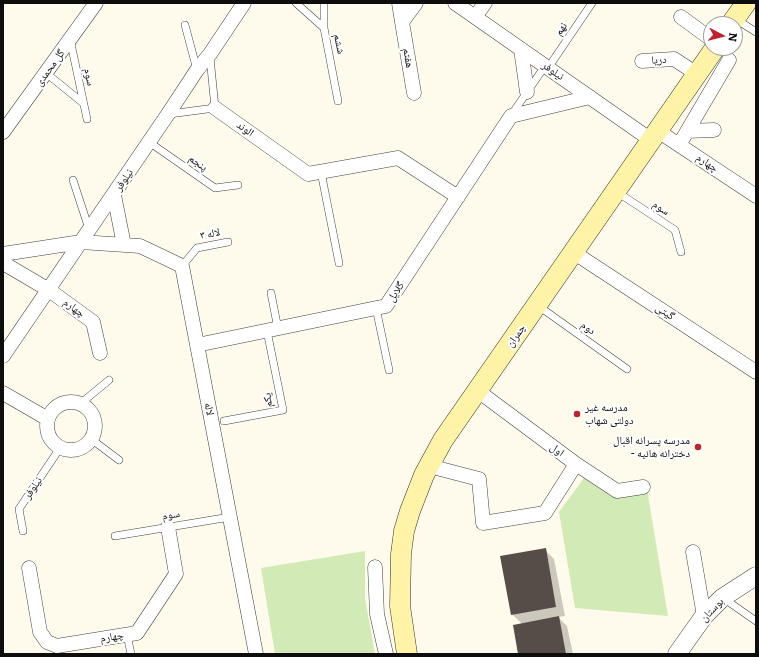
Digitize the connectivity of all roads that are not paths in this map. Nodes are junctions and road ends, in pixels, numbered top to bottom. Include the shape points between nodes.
1 (244, 3) edge
2 (296, 3) edge
3 (324, 3) edge
4 (399, 3) edge
5 (416, 3) edge
6 (455, 3) edge
7 (485, 3) edge
8 (592, 3) edge
9 (98, 4) edge
10 (737, 15) edge
11 (475, 17) junction
12 (681, 17) dead end
13 (402, 22) junction
14 (185, 25) dead end
15 (324, 28) junction
16 (756, 32) edge
17 (703, 33) edge
18 (70, 40) junction
19 (521, 49) junction
20 (210, 54) junction
21 (720, 56) edge
22 (721, 56) edge
23 (642, 61) dead end
24 (546, 67) junction
25 (197, 70) junction
26 (46, 73) junction
27 (697, 74) junction
28 (527, 92) junction
29 (414, 93) dead end
30 (590, 97) junction
31 (338, 101) dead end
32 (83, 103) junction
33 (214, 108) junction
34 (168, 114) junction
35 (511, 116) junction
36 (86, 119) dead end
37 (714, 130) dead end
38 (687, 131) junction
39 (3, 132) edge
40 (655, 135) junction
41 (149, 142) junction
42 (679, 145) junction
43 (321, 172) junction
44 (73, 180) dead end
45 (238, 185) dead end
46 (616, 191) junction
47 (114, 194) junction
48 (756, 196) edge
49 (458, 197) junction
50 (89, 229) junction
51 (81, 242) junction
52 (228, 242) dead end
53 (124, 245) junction
54 (573, 252) junction
55 (681, 252) dead end
56 (3, 254) edge
57 (3, 263) edge
58 (340, 263) dead end
59 (182, 266) junction
60 (49, 290) junction
61 (271, 293) dead end
62 (537, 305) junction
63 (376, 308) junction
64 (273, 330) junction
65 (197, 346) junction
66 (100, 353) dead end
67 (3, 356) edge
68 (627, 369) dead end
69 (389, 370) dead end
70 (756, 372) edge
71 (109, 380) dead end
72 (478, 391) junction
73 (3, 393) edge
74 (80, 404) junction
75 (48, 419) junction
76 (224, 421) dead end
77 (91, 440) junction
78 (60, 448) junction
79 (119, 460) dead end
80 (576, 464) junction
81 (429, 466) junction
82 (643, 487) dead end
83 (230, 516) junction
84 (168, 527) junction
85 (23, 531) dead end
86 (116, 536) dead end
87 (693, 552) dead end
88 (375, 567) dead end
89 (29, 568) dead end
90 (756, 576) edge
91 (722, 598) junction
92 (704, 616) junction
93 (756, 621) edge
94 (127, 635) junction
95 (131, 654) edge
96 (256, 654) edge
97 (386, 654) edge
98 (407, 654) edge
99 (678, 654) edge

1 - 20 street, نیلوفر
2 - 15 lane, ششم
3 - 15 lane
4 - 13 street, هفتم
5 - 13 street
6 - 11 street, نیلوفر
7 - 11 street
8 - 24 lane, نهم
9 - 18 street, گل محمدی
10 - 16 lane
11 - 19 street, نیلوفر
12 - 17 street
13 - 29 street, هفتم
14 - 25 lane
15 - 31 lane, ششم
18 - 26 street, گل محمدی
18 - 32 lane, سوم
19 - 24 street, نیلوفر
19 - 28 street
20 - 25 street, نیلوفر
20 - 33 lane
21 - 27 main road, چمران
22 - 38 street
23 - 27 street, دریا via 674,59
24 - 28 lane, گلایل
24 - 30 street, نیلوفر
25 - 34 street, نیلوفر
26 - 32 lane
26 - 39 street, گل محمدی
27 - 40 main road, چمران
28 - 35 lane, گلایل
30 - 35 street
30 - 40 street, نیلوفر
32 - 36 lane, سوم
33 - 34 lane
33 - 43 street, الوند via 308,174
34 - 41 street, نیلوفر
35 - 49 street, گلایل
37 - 38 street
38 - 42 street
40 - 42 street, چهارم
40 - 46 main road, چمران
41 - 45 lane, پنجم via 215,188
41 - 47 street, نیلوفر
42 - 48 street, چهارم
43 - 49 street, الوند via 398,158
43 - 58 lane
44 - 50 lane
46 - 54 main road, چمران
46 - 55 lane, سوم via 675,230
47 - 50 street, نیلوفر
47 - 53 street
49 - 63 street, گلایل via 386,306
50 - 51 street, نیلوفر
51 - 53 street
51 - 56 street
51 - 60 street, نیلوفر
52 - 59 lane, لاله ۳ via 197,248
53 - 59 street via 140,246
54 - 62 main road, چمران
54 - 70 street, گیتی
57 - 60 street
59 - 65 street, لاله
60 - 66 street, چهارم via 93,322
60 - 67 street, نیلوفر
61 - 64 lane
62 - 68 lane, دوم
62 - 72 main road, چمران
63 - 64 street, گلایل
63 - 69 lane
64 - 65 street, گلایل
64 - 76 lane, یکم via 283,410
65 - 83 street, لاله
71 - 74 lane
72 - 80 street, اول
72 - 81 main road, چمران via 443,440
73 - 75 street
74 - 75 street via 73,402 58,406
74 - 77 street via 87,408 95,421
75 - 78 street via 49,435 53,443
77 - 78 street via 75,450
77 - 79 lane
78 - 85 lane, نیلوفر via 19,508
80 - 81 street via 546,513 483,523 479,479
80 - 82 street, اول via 617,491
81 - 98 main road, چمران via 410,511 401,554 400,606
83 - 84 lane, سوم
83 - 96 street, لاله
84 - 86 lane, سوم
84 - 94 street, چهارم via 176,574 137,633
87 - 92 street
88 - 97 street via 377,614
89 - 94 street, چهارم via 40,632 47,642 57,646
90 - 91 street, بوستان
91 - 92 street, بوستان
91 - 93 lane
92 - 99 street, بوستان
94 - 95 lane

